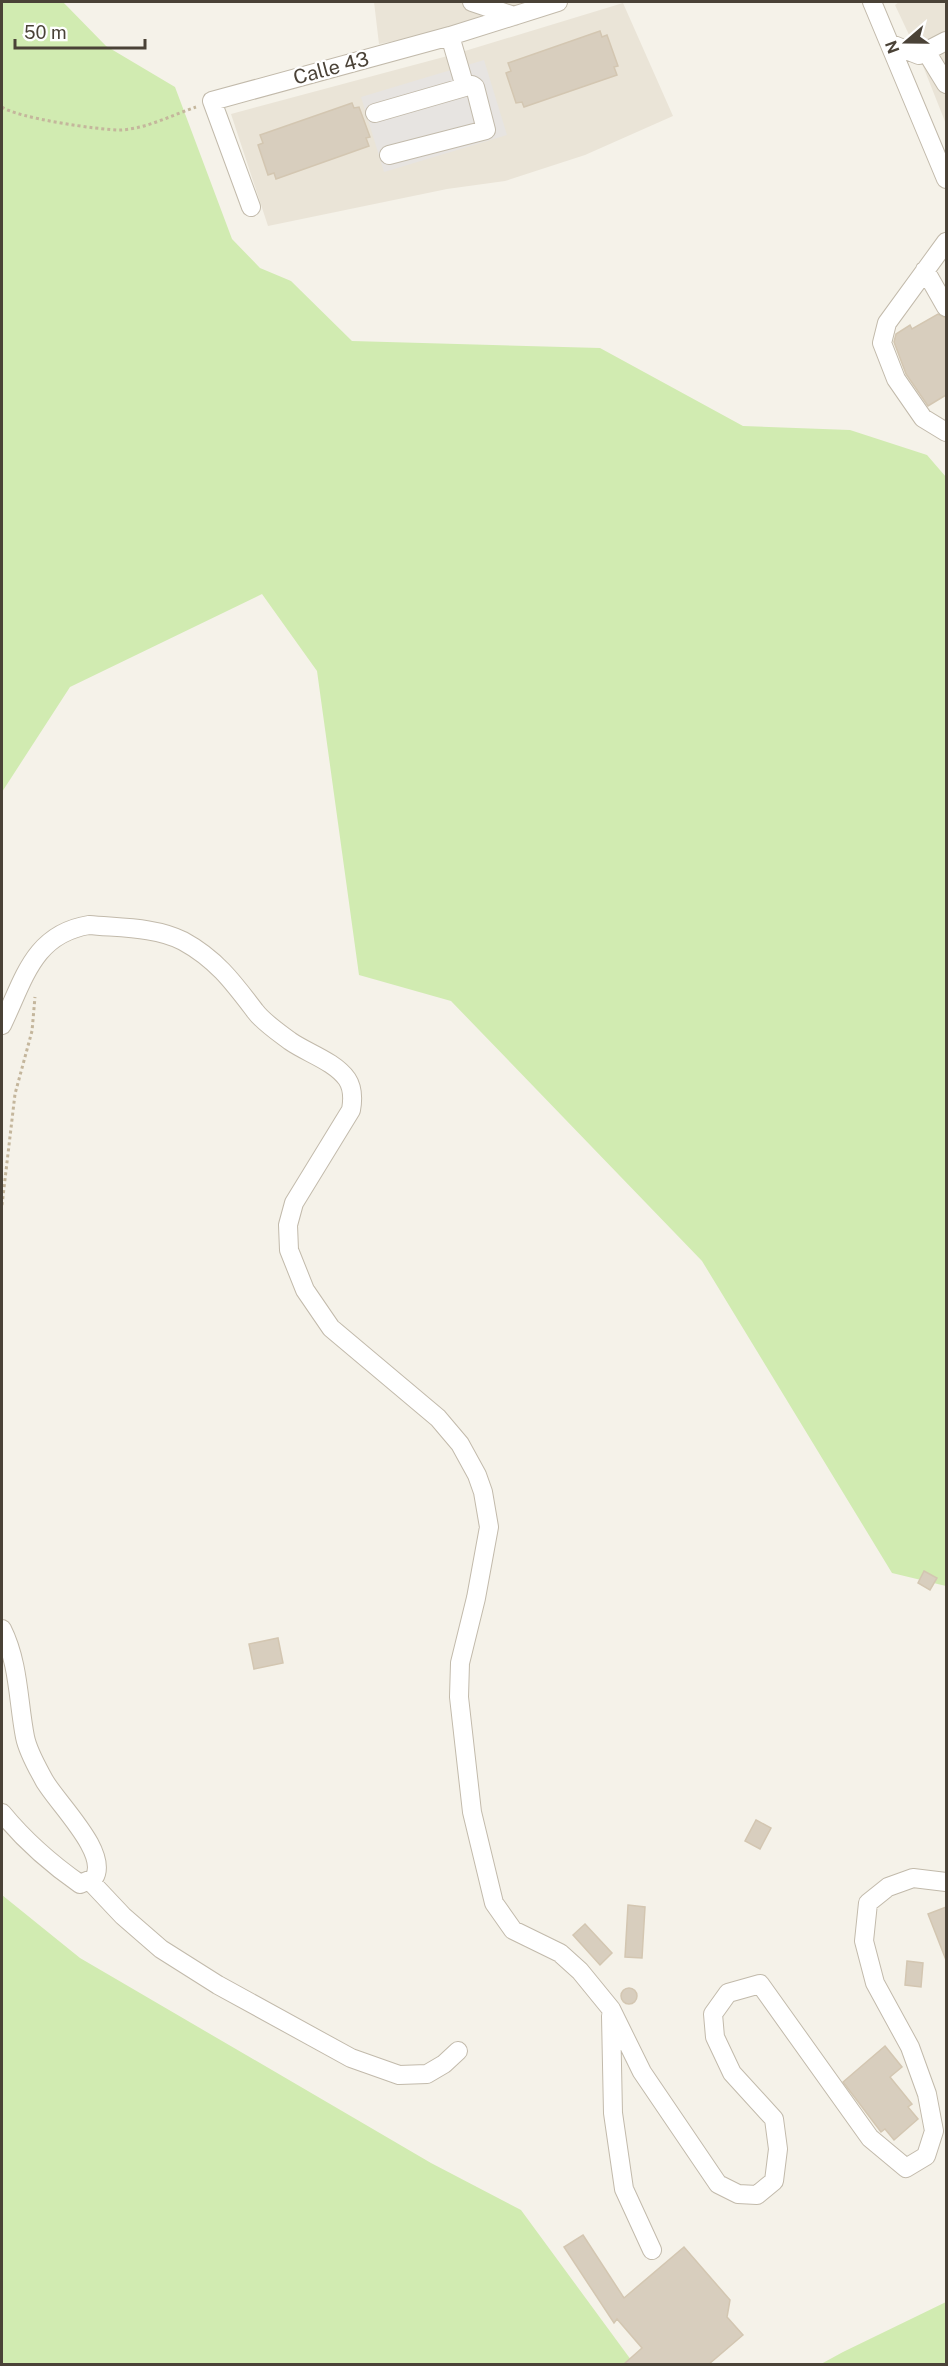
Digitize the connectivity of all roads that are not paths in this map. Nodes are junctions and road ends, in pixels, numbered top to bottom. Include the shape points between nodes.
1 (472, 2) edge
2 (558, 2) edge
3 (872, 2) edge
4 (514, 16) junction
5 (450, 36) junction
6 (946, 41) edge
7 (891, 44) junction
8 (927, 53) junction
9 (946, 84) edge
10 (465, 87) junction
11 (375, 113) dead end
12 (388, 154) dead end
13 (946, 179) edge
14 (251, 207) dead end
15 (946, 242) edge
16 (925, 270) junction
17 (946, 307) edge
18 (946, 432) edge
19 (2, 1025) edge
20 (2, 1629) edge
21 (2, 1813) edge
22 (90, 1881) junction
23 (946, 1882) edge
24 (610, 2009) junction
25 (458, 2051) dead end
26 (652, 2250) dead end

1 - 4 street
2 - 4 street, Calle 43
3 - 7 street
4 - 5 street, Calle 43
5 - 10 street
5 - 14 street, Calle 43 via 212,101
6 - 8 street
7 - 8 street via 919,56
7 - 13 street
8 - 9 street
10 - 11 street
10 - 12 street via 475,87 486,130
15 - 16 street
16 - 17 street
16 - 18 street via 886,323 882,343 896,378 922,418
19 - 24 street via 32,961 55,936 89,925 165,933 217,965 256,1012 290,1041 347,1079 351,1110 294,1203 288,1225 289,1250 305,1290 322,1316 342,1338 438,1418 460,1444 477,1475 489,1527 460,1663 459,1697 472,1812 486,1874 494,1903 513,1930 560,1953
20 - 22 street via 20,1692 25,1739 52,1795 92,1847 98,1869
21 - 22 street via 31,1846 59,1869 80,1884
22 - 25 street via 161,1949 351,2058 399,2075 427,2074
23 - 24 street via 913,1878 888,1887 868,1903 864,1941 875,1983 910,2047 927,2094 934,2131 926,2156 906,2168 870,2138 760,1984 728,1993 713,2014 715,2037 732,2073 774,2119 778,2149 774,2181 757,2194 738,2194 718,2184 642,2072
24 - 26 street via 613,2113 624,2189

